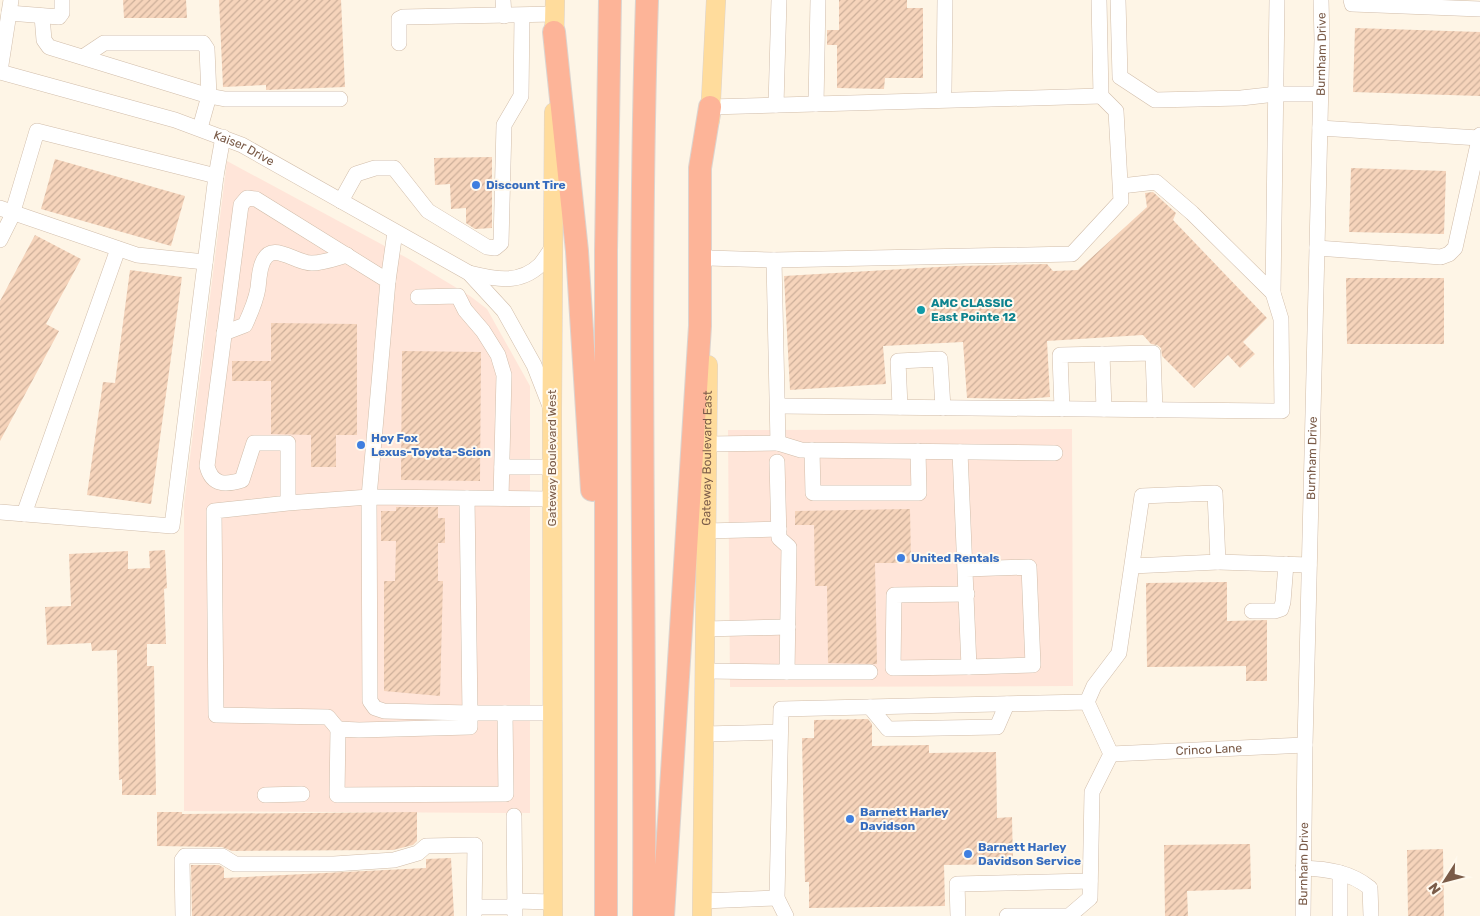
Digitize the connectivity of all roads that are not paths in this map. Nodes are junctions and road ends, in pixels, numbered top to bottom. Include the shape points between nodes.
1 (62, 0) edge
2 (503, 0) edge
3 (610, 0) edge
4 (647, 0) edge
5 (716, 0) edge
6 (779, 0) edge
7 (818, 0) edge
8 (945, 0) edge
9 (1099, 0) edge
10 (1118, 0) edge
11 (1277, 0) edge
12 (1321, 0) edge
13 (1351, 0) edge
14 (1480, 9) edge
15 (7, 16) edge
16 (42, 16) junction
17 (504, 16) junction
18 (522, 16) junction
19 (554, 16) edge
20 (399, 43) dead end
21 (83, 57) junction
22 (0, 66) edge
23 (944, 90) dead end
24 (1276, 94) junction
25 (1320, 94) junction
26 (209, 96) junction
27 (1101, 96) junction
28 (340, 99) dead end
29 (816, 104) junction
30 (776, 105) junction
31 (710, 107) junction
32 (200, 128) junction
33 (1320, 128) junction
34 (222, 137) junction
35 (1480, 137) edge
36 (216, 176) junction
37 (1120, 186) junction
38 (341, 201) junction
39 (7, 210) edge
40 (395, 232) junction
41 (0, 240) edge
42 (554, 245) junction
43 (1317, 248) junction
44 (118, 249) junction
45 (347, 255) junction
46 (708, 258) junction
47 (774, 260) junction
48 (206, 262) junction
49 (467, 272) junction
50 (388, 281) junction
51 (1273, 293) junction
52 (458, 296) junction
53 (418, 297) dead end
54 (224, 333) junction
55 (1102, 354) junction
56 (778, 406) junction
57 (900, 407) junction
58 (943, 408) junction
59 (1062, 409) junction
60 (1104, 409) junction
61 (552, 410) junction
62 (1155, 410) junction
63 (778, 443) junction
64 (707, 444) junction
65 (812, 450) junction
66 (918, 451) junction
67 (960, 452) junction
68 (1055, 453) dead end
69 (777, 462) dead end
70 (502, 467) junction
71 (552, 467) junction
72 (369, 498) junction
73 (467, 498) junction
74 (501, 498) junction
75 (552, 499) junction
76 (288, 503) junction
77 (0, 512) edge
78 (24, 514) junction
79 (779, 529) junction
80 (706, 532) junction
81 (1218, 562) junction
82 (1286, 564) junction
83 (1309, 564) junction
84 (1132, 566) junction
85 (966, 569) junction
86 (967, 594) junction
87 (1252, 611) dead end
88 (788, 627) junction
89 (705, 629) junction
90 (969, 666) junction
91 (705, 671) junction
92 (787, 672) junction
93 (870, 672) dead end
94 (1087, 702) junction
95 (1006, 704) junction
96 (870, 707) junction
97 (470, 713) junction
98 (505, 713) junction
99 (552, 713) junction
100 (338, 729) junction
101 (780, 732) junction
102 (704, 734) junction
103 (1305, 745) junction
104 (1111, 754) junction
105 (606, 770) junction
106 (302, 794) dead end
107 (265, 795) dead end
108 (514, 816) dead end
109 (1303, 868) junction
110 (1340, 873) junction
111 (1090, 881) junction
112 (777, 898) junction
113 (515, 908) edge
114 (703, 908) edge
115 (553, 909) edge
116 (474, 912) edge
117 (183, 916) edge
118 (606, 916) edge
119 (644, 916) edge
120 (663, 916) edge
121 (786, 916) edge
122 (958, 916) edge
123 (1007, 916) edge
124 (1303, 916) edge
125 (1340, 916) edge
126 (1371, 916) edge

1 - 16 street via 59,17
2 - 17 street
3 - 105 highway via 606,251
4 - 119 highway via 642,338
5 - 31 main road, Gateway Boulevard East
6 - 30 street
7 - 29 street
8 - 23 street
9 - 27 street
10 - 24 street via 1120,78 1155,100
11 - 24 street
12 - 25 street, Burnham Drive
13 - 14 street via 1352,4
15 - 16 street
15 - 22 street
16 - 21 street via 44,40 48,47
17 - 18 street
17 - 20 street via 403,17 399,19
18 - 19 street
18 - 38 street via 521,96 504,125 501,243 495,248 487,248 428,211 394,168 375,168 356,174
19 - 42 main road, Gateway Boulevard West
19 - 105 highway via 581,301 593,501 593,700
21 - 26 street
21 - 26 street via 104,44 203,43 207,49
22 - 32 street, Kaiser Drive
24 - 25 street
24 - 51 street
25 - 33 street, Burnham Drive
26 - 28 street via 224,99
26 - 32 street
27 - 29 street
27 - 37 street via 1116,111
29 - 30 street
30 - 31 street
31 - 46 main road, Gateway Boulevard East
31 - 120 highway via 700,168 700,326
32 - 34 street, Kaiser Drive
33 - 35 street
33 - 43 street, Burnham Drive
34 - 36 street
34 - 38 street, Kaiser Drive
35 - 43 street via 1455,248 1449,254 1441,257
36 - 39 street via 38,131
36 - 48 street
37 - 47 street via 1122,201 1072,254
37 - 51 street via 1156,182
38 - 40 street, Kaiser Drive
39 - 41 street
39 - 44 street
40 - 49 street, Kaiser Drive
40 - 50 street
42 - 49 street, Kaiser Drive via 540,264 520,277 497,279
42 - 61 main road, Gateway Boulevard West
43 - 83 street, Burnham Drive
44 - 48 street via 137,255
44 - 78 street
45 - 50 street
45 - 54 street via 312,263 272,252 264,258 261,266 254,306 245,324
45 - 54 street via 256,199 248,198 241,205
46 - 47 street
46 - 64 main road, Gateway Boulevard East
47 - 56 street
48 - 78 street via 172,526
49 - 52 street
49 - 61 street, Kaiser Drive via 504,311 534,365
50 - 72 street
51 - 62 street via 1282,319 1282,411
52 - 53 street
52 - 70 street via 498,355 504,375
54 - 76 street via 207,466 210,475 217,482 242,480 254,443 288,443
55 - 59 street via 1060,354
55 - 60 street
55 - 62 street via 1153,353
56 - 57 street
56 - 63 street
57 - 58 street
57 - 58 street via 898,361 940,359
58 - 59 street
59 - 60 street
60 - 62 street
61 - 71 main road, Gateway Boulevard West
63 - 64 street
63 - 65 street
64 - 80 main road, Gateway Boulevard East
65 - 66 street
65 - 66 street via 813,493 920,493
66 - 67 street
67 - 68 street
67 - 85 street
69 - 79 street
70 - 71 street
70 - 74 street
71 - 75 main road, Gateway Boulevard West
72 - 73 street
72 - 76 street
72 - 97 street via 370,701 375,708 384,711
73 - 74 street
73 - 97 street
74 - 75 street
75 - 99 main road, Gateway Boulevard West
76 - 100 street via 214,512 216,715 328,717
77 - 78 street
79 - 80 street
79 - 88 street via 779,538 789,547
80 - 89 main road, Gateway Boulevard East
81 - 82 street
81 - 84 street
81 - 84 street via 1215,493 1142,496
82 - 83 street
82 - 87 street via 1281,609
83 - 103 street, Burnham Drive
84 - 94 street via 1120,653 1094,686
85 - 86 street
85 - 90 street via 1029,567 1032,665
86 - 90 street
86 - 90 street via 894,595 893,668
88 - 89 street
88 - 92 street
89 - 91 main road, Gateway Boulevard East
91 - 92 street
91 - 102 main road, Gateway Boulevard East
92 - 93 street
94 - 95 street
94 - 104 street
95 - 96 street
95 - 96 street via 997,727 888,729
96 - 101 street via 781,709
97 - 98 street
97 - 100 street via 470,727
98 - 99 street
98 - 100 street via 506,794 337,796
99 - 115 main road, Gateway Boulevard West
101 - 102 street
101 - 112 street
102 - 114 main road, Gateway Boulevard East
103 - 104 street, Crinco Lane
103 - 109 street, Burnham Drive
104 - 111 street via 1092,792
105 - 118 highway
106 - 107 street
108 - 113 street
109 - 110 street
109 - 124 street, Burnham Drive
110 - 125 street
110 - 126 street via 1360,880 1370,888
111 - 122 street via 957,884
111 - 123 street via 1090,898 1069,916
112 - 114 street
112 - 121 street
113 - 115 street
113 - 116 street
116 - 117 street via 475,845 426,846 418,853 394,860 334,864 234,864 222,856 185,856 182,860

